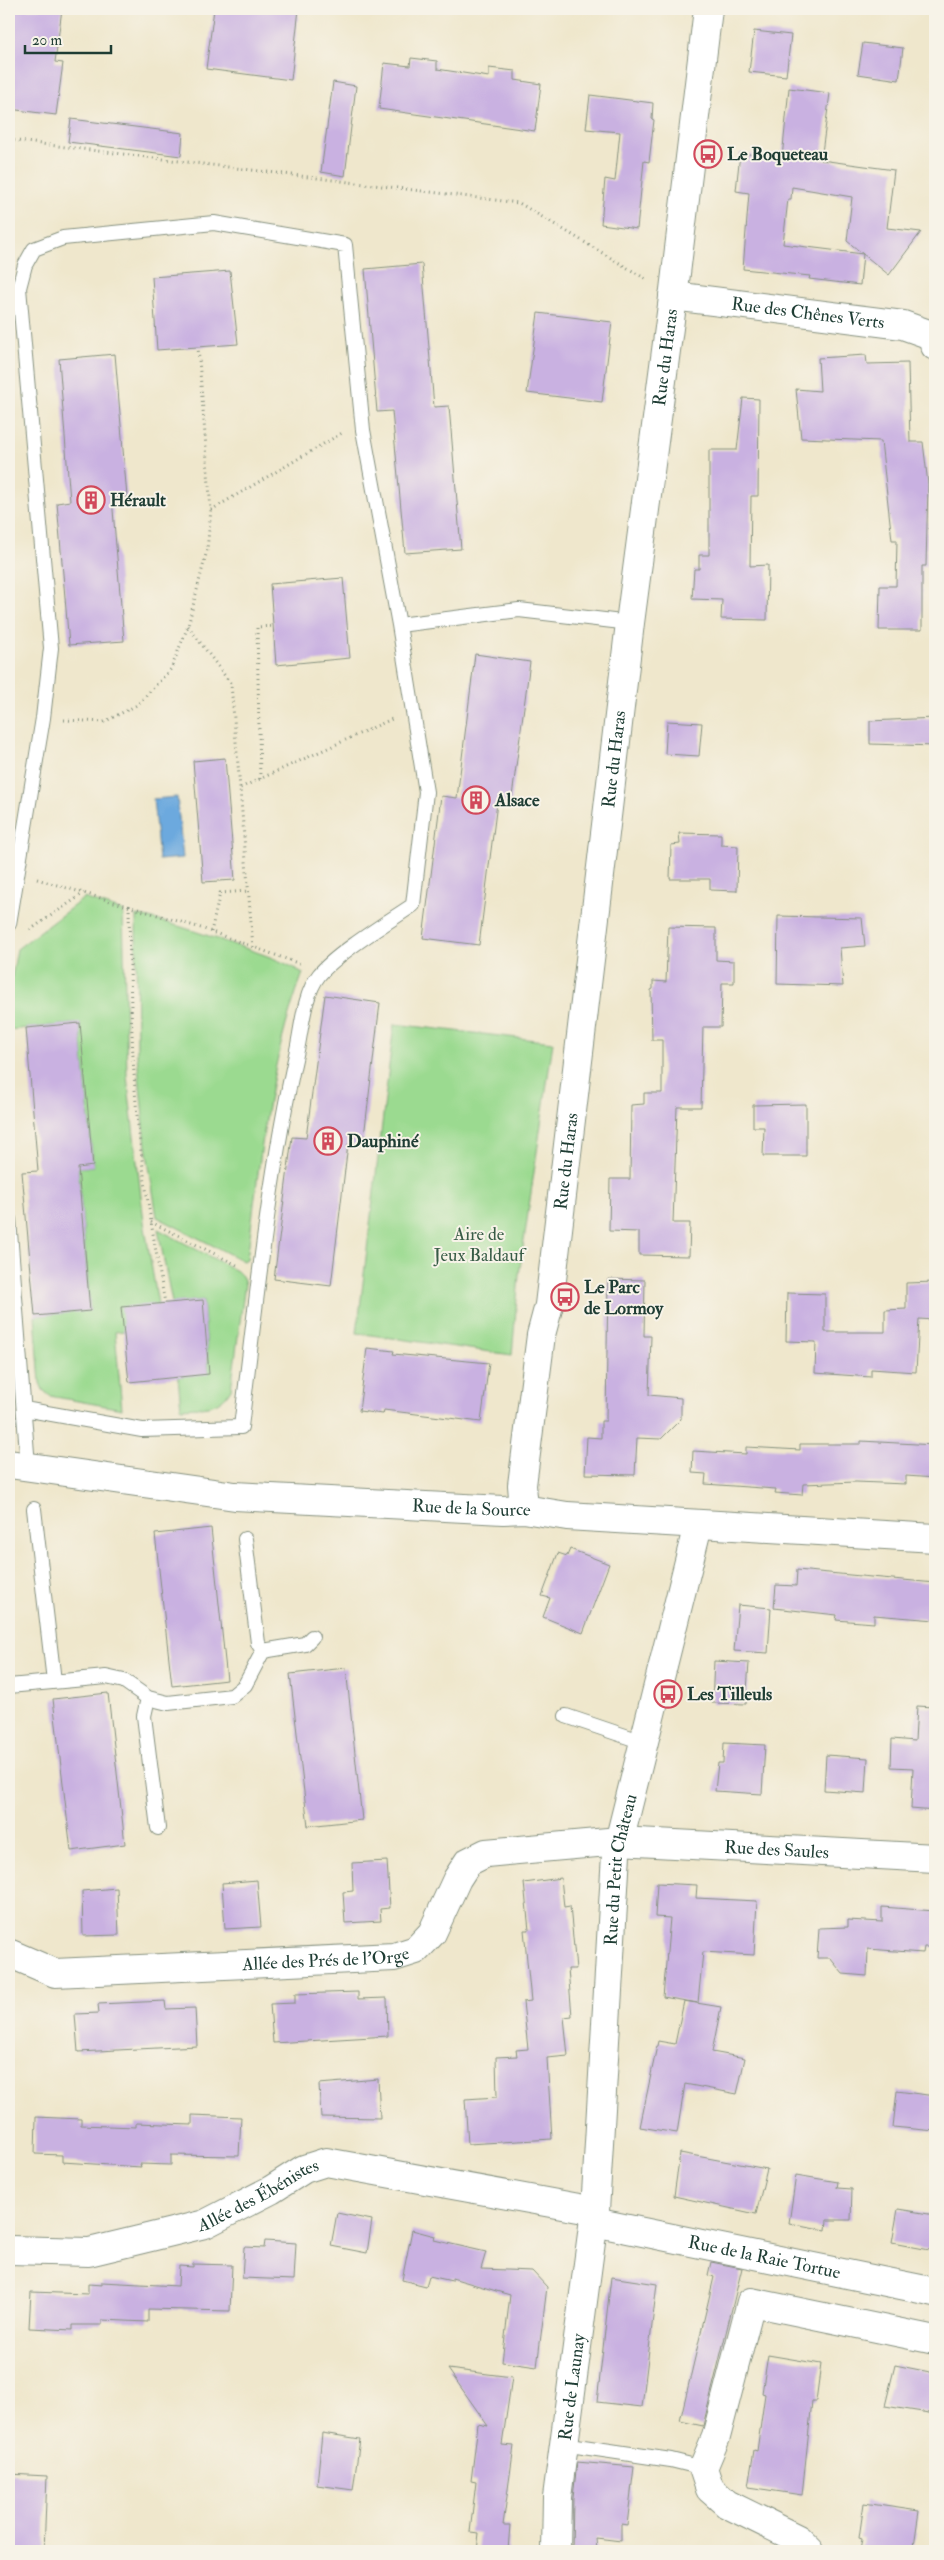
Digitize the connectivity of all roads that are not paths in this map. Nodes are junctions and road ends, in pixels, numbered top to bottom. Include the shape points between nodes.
1 (708, 9) edge
2 (673, 296) junction
3 (935, 346) edge
4 (630, 622) junction
5 (399, 625) junction
6 (9, 924) edge
7 (9, 1219) edge
8 (24, 1410) junction
9 (18, 1465) edge
10 (34, 1509) dead end
11 (524, 1509) junction
12 (698, 1525) junction
13 (935, 1538) edge
14 (245, 1539) dead end
15 (312, 1638) dead end
16 (263, 1651) junction
17 (54, 1681) junction
18 (9, 1686) edge
19 (148, 1698) junction
20 (566, 1716) dead end
21 (643, 1742) junction
22 (158, 1828) dead end
23 (619, 1841) junction
24 (935, 1858) edge
25 (11, 1954) dead end
26 (594, 2217) junction
27 (9, 2250) edge
28 (935, 2292) edge
29 (935, 2340) edge
30 (564, 2444) junction
31 (704, 2468) junction
32 (556, 2551) edge
33 (810, 2551) edge

1 - 2 street, Rue du Haras
2 - 3 street, Rue des Chênes Verts via 903,325 931,335
2 - 4 street, Rue du Haras
4 - 5 lane via 519,610
4 - 11 street, Rue du Haras via 549,1305 541,1335 522,1485
5 - 6 lane via 363,422 345,245 214,223 63,238 34,249 25,265 19,288 51,648 44,718
5 - 8 lane via 426,792 413,905 319,975 309,995 288,1091 241,1427 142,1430
7 - 8 lane
8 - 9 lane
9 - 11 street, Rue de la Source via 234,1496
10 - 17 lane
11 - 12 street, Rue de la Source via 568,1516
12 - 13 street, Rue de la Source
12 - 21 street, Rue du Petit Château
14 - 16 lane via 258,1643
15 - 16 lane via 305,1644
16 - 19 lane via 245,1685 232,1696 168,1703
17 - 18 lane
17 - 19 lane via 106,1677 124,1681
19 - 22 lane via 144,1716
20 - 21 lane
21 - 23 street, Rue du Petit Château
23 - 24 street, Rue des Saules
23 - 25 street, Allée des Prés de l'Orge via 486,1853 468,1862 457,1878 432,1933 416,1950 394,1956 55,1973
23 - 26 street, Rue du Petit Château
26 - 27 street, Allée des Ébénistes via 326,2162 304,2169 205,2224 89,2252
26 - 28 street, Rue de la Raie Tortue
26 - 30 street, Rue de Launay
29 - 31 street via 751,2302 716,2437
30 - 31 lane
30 - 32 street, Rue de Launay via 555,2527
31 - 33 street via 710,2489 727,2504 798,2539

